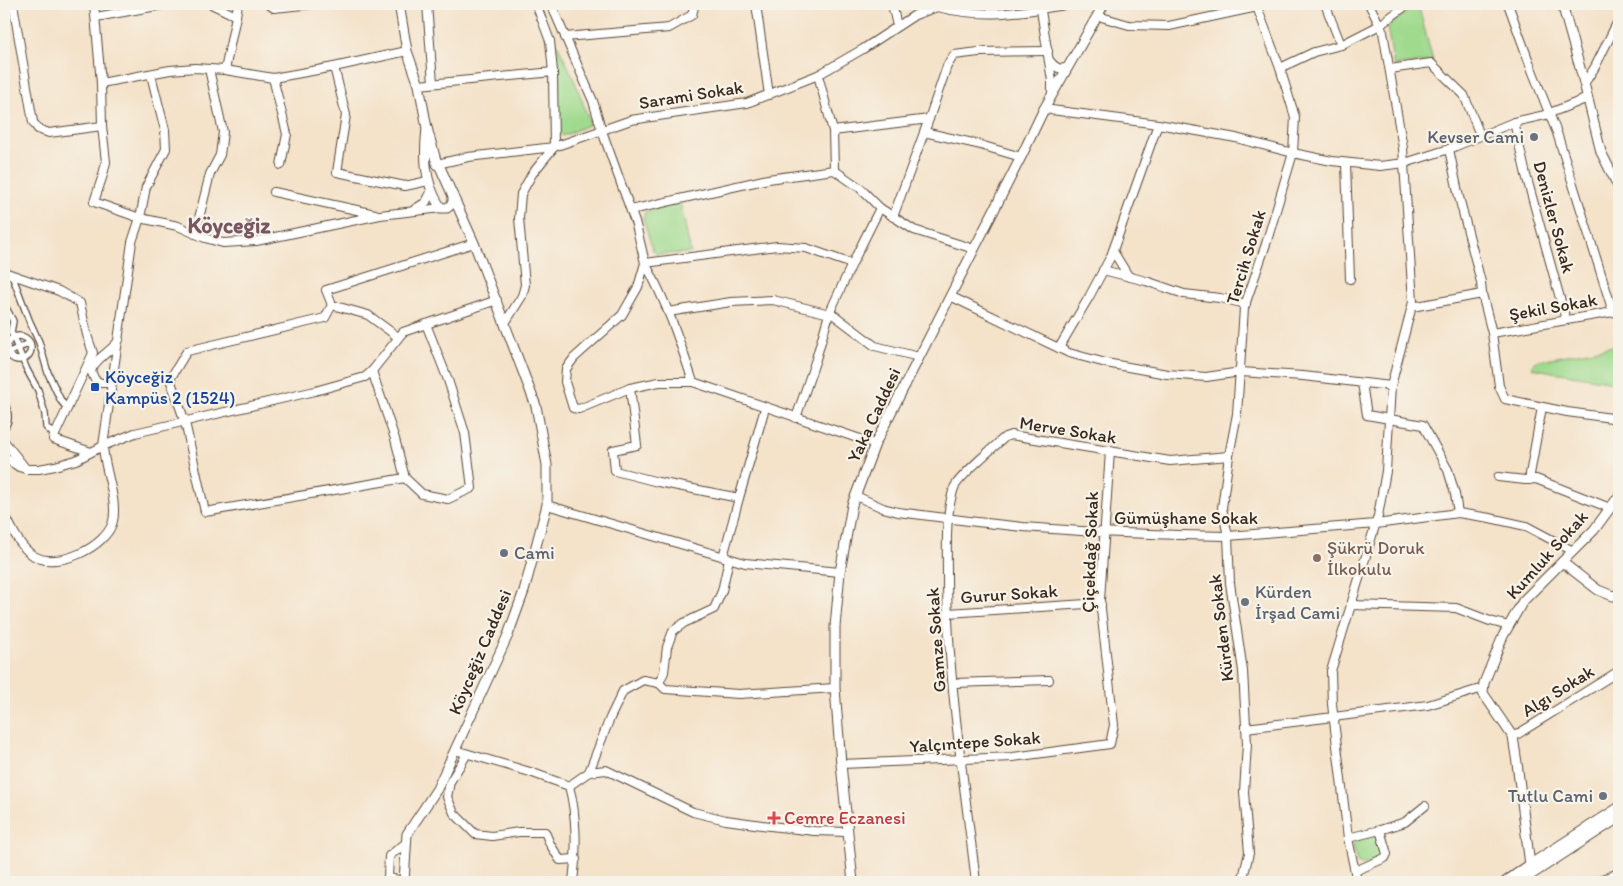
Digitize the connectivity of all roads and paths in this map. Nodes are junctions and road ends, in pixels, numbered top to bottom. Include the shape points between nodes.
1 (13, 4) edge
2 (94, 4) edge
3 (168, 4) edge
4 (211, 4) edge
5 (238, 4) edge
6 (268, 4) edge
7 (312, 4) edge
8 (399, 4) edge
9 (427, 4) edge
10 (536, 4) edge
11 (551, 4) edge
12 (692, 4) edge
13 (756, 4) edge
14 (892, 4) edge
15 (1071, 4) edge
16 (1104, 4) edge
17 (1325, 4) edge
18 (1369, 4) edge
19 (1408, 4) edge
20 (1508, 4) edge
21 (1562, 4) edge
22 (938, 5) edge
23 (1260, 5) edge
24 (1040, 6) edge
25 (236, 16) junction
26 (1098, 16) junction
27 (96, 17) junction
28 (1619, 19) edge
29 (1380, 25) junction
30 (897, 26) junction
31 (565, 38) junction
32 (1341, 45) junction
33 (407, 51) junction
34 (1048, 51) junction
35 (1049, 60) junction
36 (334, 67) junction
37 (1068, 67) junction
38 (1280, 68) junction
39 (209, 69) junction
40 (225, 70) junction
41 (1390, 70) junction
42 (553, 72) junction
43 (151, 75) junction
44 (818, 75) junction
45 (274, 78) junction
46 (101, 83) junction
47 (434, 83) junction
48 (1584, 84) junction
49 (419, 85) junction
50 (769, 94) junction
51 (1052, 98) junction
52 (1588, 98) junction
53 (1044, 109) junction
54 (1548, 113) junction
55 (928, 119) junction
56 (1514, 122) junction
57 (1158, 124) junction
58 (102, 126) junction
59 (427, 128) junction
60 (602, 130) junction
61 (833, 131) junction
62 (924, 132) junction
63 (1480, 135) junction
64 (554, 147) junction
65 (1449, 149) junction
66 (1293, 153) junction
67 (1021, 157) junction
68 (459, 159) junction
69 (1405, 162) junction
70 (1346, 163) junction
71 (438, 164) junction
72 (281, 165) dead end
73 (834, 170) junction
74 (427, 171) junction
75 (444, 176) junction
76 (428, 181) junction
77 (1619, 185) edge
78 (432, 190) junction
79 (274, 192) dead end
80 (453, 196) junction
81 (443, 208) junction
82 (880, 208) junction
83 (631, 210) junction
84 (411, 211) junction
85 (380, 215) junction
86 (893, 217) junction
87 (140, 218) junction
88 (466, 226) junction
89 (195, 234) junction
90 (474, 243) junction
91 (974, 249) junction
92 (1112, 251) junction
93 (645, 263) junction
94 (852, 264) junction
95 (1103, 270) junction
96 (8, 274) edge
97 (1129, 277) junction
98 (1350, 279) dead end
99 (1482, 294) junction
100 (950, 296) junction
101 (496, 300) junction
102 (4, 304) edge
103 (1246, 304) junction
104 (332, 305) junction
105 (1412, 307) junction
106 (668, 312) junction
107 (1616, 312) edge
108 (829, 314) junction
109 (1566, 320) junction
110 (505, 323) junction
111 (426, 324) junction
112 (1492, 333) junction
113 (14, 337) junction
114 (398, 337) junction
115 (119, 339) junction
116 (30, 343) junction
117 (18, 348) junction
118 (1058, 348) junction
119 (8, 352) junction
120 (919, 357) junction
121 (23, 360) junction
122 (89, 368) junction
123 (372, 371) junction
124 (1241, 372) junction
125 (114, 377) junction
126 (693, 382) junction
127 (1362, 383) junction
128 (1391, 386) junction
129 (630, 388) junction
130 (4, 402) edge
131 (1542, 407) junction
132 (765, 408) junction
133 (68, 410) junction
134 (796, 418) junction
135 (1390, 418) junction
136 (1619, 419) edge
137 (185, 422) junction
138 (4, 428) edge
139 (55, 436) junction
140 (4, 441) edge
141 (875, 444) junction
142 (103, 446) junction
143 (1110, 451) junction
144 (90, 452) junction
145 (1229, 456) junction
146 (4, 457) edge
147 (26, 469) junction
148 (1498, 477) dead end
149 (406, 478) junction
150 (1529, 480) junction
151 (856, 496) junction
152 (1619, 496) edge
153 (739, 498) junction
154 (546, 505) junction
155 (1610, 508) junction
156 (4, 512) edge
157 (1458, 513) junction
158 (948, 518) junction
159 (1376, 524) junction
160 (1105, 532) junction
161 (1228, 536) junction
162 (1573, 551) junction
163 (726, 558) junction
164 (1562, 562) junction
165 (840, 572) junction
166 (1619, 594) edge
167 (1101, 605) junction
168 (1351, 605) junction
169 (948, 612) junction
170 (1509, 626) junction
171 (1619, 671) edge
172 (1049, 680) dead end
173 (659, 683) junction
174 (954, 684) junction
175 (835, 688) junction
176 (1484, 688) junction
177 (1334, 717) junction
178 (1246, 728) junction
179 (1512, 737) junction
180 (1110, 744) joint
181 (455, 750) junction
182 (467, 754) junction
183 (962, 760) junction
184 (841, 764) junction
185 (589, 772) junction
186 (569, 786) junction
187 (1425, 806) dead end
188 (1619, 808) edge
189 (1619, 817) edge
190 (1380, 830) junction
191 (847, 832) junction
192 (1348, 838) junction
193 (406, 843) junction
194 (576, 859) junction
195 (1530, 864) junction
196 (1355, 871) junction
197 (1619, 872) edge
198 (404, 882) edge
199 (573, 882) edge
200 (853, 882) edge
201 (976, 882) edge
202 (1242, 882) edge
203 (1357, 882) edge
204 (1506, 882) edge
205 (1519, 882) edge
206 (1594, 882) edge

1 - 58 street via 33,122 38,129 49,133
2 - 27 street
3 - 27 street
4 - 25 street
5 - 25 street
6 - 7 street via 274,8
8 - 33 street
9 - 47 street
10 - 42 street via 550,42
11 - 31 street
12 - 31 street via 692,16 669,28
13 - 50 street
14 - 30 street
15 - 24 street
16 - 26 street, Yaka Caddesi
17 - 32 street
18 - 29 street
19 - 29 street
20 - 54 street
21 - 48 street
22 - 24 street via 958,12 980,14 1010,13
22 - 30 street, Sarami Sokak
23 - 26 street via 1169,26 1130,25
23 - 38 street, Tercih Sokak
24 - 34 street
25 - 40 street
26 - 37 street, Yaka Caddesi
27 - 46 street
28 - 48 street
29 - 32 street
29 - 41 street
30 - 44 street, Sarami Sokak
31 - 60 street
32 - 38 street via 1314,52
33 - 36 street
33 - 49 street
34 - 35 street
34 - 55 street via 954,55
35 - 37 street via 1058,68
35 - 51 street
36 - 45 street
36 - 76 street via 346,115 337,172 406,186
37 - 51 street, Yaka Caddesi
38 - 66 street, Tercih Sokak via 1295,118
39 - 40 street
39 - 43 street via 170,70
39 - 89 street via 223,132 220,155 210,174
40 - 45 street
41 - 63 street via 1431,63 1464,95
41 - 69 street
42 - 47 street
42 - 64 street
43 - 46 street
43 - 87 street via 166,149 146,187
44 - 50 street, Sarami Sokak
44 - 61 street
45 - 72 street via 287,134
46 - 58 street
47 - 49 street
48 - 52 street
49 - 59 street
50 - 60 street, Sarami Sokak via 747,103 631,120
51 - 53 street, Yaka Caddesi
52 - 54 street
52 - 77 street via 1601,152
53 - 57 street
53 - 67 street, Yaka Caddesi
54 - 56 street
54 - 107 street
55 - 61 street
55 - 62 street
56 - 63 street
56 - 109 street, Denizler Sokak
57 - 66 street via 1236,138
57 - 92 street
58 - 87 street via 106,162 94,202
59 - 71 street
59 - 74 street
60 - 64 street, Sarami Sokak
60 - 83 street
61 - 73 street
62 - 67 street
62 - 86 street
63 - 65 street
64 - 68 street, Sarami Sokak
64 - 110 street via 521,194 519,218 525,285
65 - 69 street
65 - 99 street
66 - 70 street
66 - 103 street, Tercih Sokak
67 - 91 street, Yaka Caddesi
68 - 71 street, Sarami Sokak
68 - 75 street via 449,166
69 - 70 street via 1380,166
69 - 105 street
70 - 98 street
71 - 74 street via 429,165
71 - 75 street, Köyceğiz Caddesi
73 - 82 street via 860,188
73 - 83 street via 768,179
74 - 76 street
75 - 80 street, Köyceğiz Caddesi
76 - 78 street
78 - 81 street
78 - 84 street via 426,202
79 - 85 street
80 - 81 street via 452,205
80 - 88 street, Köyceğiz Caddesi
81 - 84 street
81 - 88 street, Köyceğiz Caddesi
82 - 86 street
82 - 94 street
83 - 93 street
84 - 85 street
85 - 89 street via 256,241 223,243
86 - 91 street via 914,230
87 - 89 street via 178,226
87 - 115 street via 132,242
88 - 90 street, Köyceğiz Caddesi
90 - 101 street, Köyceğiz Caddesi
90 - 104 street via 326,290
91 - 100 street, Yaka Caddesi
92 - 95 street
92 - 97 street
93 - 94 street via 777,246 806,248
93 - 106 street
93 - 129 street via 638,287 622,316 566,369 565,382 573,408 580,409
94 - 108 street
95 - 97 street
95 - 118 street
96 - 122 street via 60,291 80,302 93,353
96 - 133 street via 39,342 48,373
97 - 103 street via 1184,294
99 - 105 street
99 - 112 street
100 - 118 street
100 - 120 street, Yaka Caddesi
101 - 110 street, Köyceğiz Caddesi
101 - 111 street
102 - 113 street via 13,321
103 - 124 street, Tercih Sokak
104 - 114 street via 368,315
104 - 137 street via 324,318 187,351 170,379
105 - 128 street
106 - 108 street via 731,302 773,300
106 - 126 street
107 - 109 street, Şekil Sokak
108 - 120 street via 875,346
108 - 134 street
109 - 112 street, Şekil Sokak
110 - 154 street, Köyceğiz Caddesi via 536,406 547,465
111 - 114 street
111 - 149 street via 465,432 472,488 448,499 422,494
112 - 131 street via 1499,386 1505,398
113 - 116 street via 25,337
113 - 117 street
113 - 119 street via 6,346
114 - 123 street
115 - 122 street
115 - 125 street
116 - 117 street
116 - 121 street via 31,352
117 - 119 street
117 - 121 street
118 - 124 street via 1106,363 1167,374 1206,377
119 - 121 street via 15,360
120 - 141 street, Yaka Caddesi
121 - 139 street via 38,390 46,427
122 - 125 street via 98,382 107,384
122 - 133 street
123 - 137 street via 365,377 314,391
123 - 149 street
124 - 127 street
124 - 145 street, Kürden Sokak
125 - 142 street
126 - 129 street via 659,382
126 - 132 street
127 - 128 street
127 - 135 street via 1367,415
128 - 135 street
129 - 153 street via 637,445 613,450 615,471
130 - 138 street via 9,416
131 - 136 street
131 - 150 street
132 - 134 street
132 - 153 street
133 - 139 street
134 - 141 street
135 - 157 street via 1423,425 1448,470
135 - 159 street via 1386,471
137 - 142 street via 135,433
137 - 149 street via 205,512
139 - 144 street via 53,439
140 - 147 street
141 - 151 street, Yaka Caddesi
142 - 144 street
142 - 156 street via 114,514 110,529 99,542 65,560 44,560 35,557 22,545
143 - 145 street, Merve Sokak via 1170,461
143 - 158 street, Merve Sokak via 1021,436 1004,437 955,486
143 - 160 street, Çiçekdağ Sokak
144 - 147 street via 63,464
145 - 161 street, Kürden Sokak via 1222,508
146 - 147 street
148 - 150 street
150 - 155 street via 1536,479
151 - 158 street, Gümüşhane Sokak via 898,512
151 - 165 street, Yaka Caddesi
152 - 155 street, Kumluk Sokak
153 - 163 street
154 - 163 street
154 - 181 street, Köyceğiz Caddesi via 524,591 508,635
155 - 162 street, Kumluk Sokak
157 - 159 street, Gümüşhane Sokak
157 - 162 street, Gümüşhane Sokak via 1526,526
158 - 160 street, Gümüşhane Sokak
158 - 169 street, Gamze Sokak
159 - 161 street, Gümüşhane Sokak
159 - 168 street
160 - 161 street, Gümüşhane Sokak
160 - 167 street, Çiçekdağ Sokak
161 - 178 street, Kürden Sokak
162 - 164 street, Kumluk Sokak
163 - 165 street via 745,563
163 - 173 street via 722,591 714,609 673,631
164 - 166 street via 1598,590 1613,596
164 - 170 street, Kumluk Sokak via 1523,602
165 - 175 street, Yaka Caddesi via 835,627
167 - 169 street, Gurur Sokak
167 - 180 street, Çiçekdağ Sokak via 1114,725
168 - 170 street via 1456,608
168 - 177 street via 1331,671
169 - 174 street, Gamze Sokak
170 - 176 street, Kumluk Sokak
171 - 179 street, Algı Sokak
172 - 174 street
173 - 175 street via 665,690 739,694
173 - 185 street via 643,680 623,690
174 - 183 street, Gamze Sokak
175 - 184 street, Yaka Caddesi
176 - 177 street via 1428,705
176 - 179 street via 1483,693
177 - 178 street
177 - 192 street
178 - 202 street, Kürden Sokak via 1244,792 1249,853
179 - 195 street
180 - 183 street, Yalçıntepe Sokak
181 - 182 street
181 - 193 street, Köyceğiz Caddesi via 437,789 407,834
182 - 186 street
182 - 194 street via 450,782 447,797 454,813 475,834 545,832 560,860
183 - 184 street, Yalçıntepe Sokak
183 - 201 street, Gamze Sokak
184 - 191 street, Yaka Caddesi
185 - 186 street
185 - 191 street via 606,770 693,812 726,820
186 - 194 street
187 - 190 street via 1405,822
188 - 195 main road
189 - 205 main road
190 - 192 street
190 - 196 street via 1386,858
191 - 200 street, Yaka Caddesi
192 - 196 street
193 - 198 street, Köyceğiz Caddesi
193 - 198 street via 389,856 388,878
194 - 199 street
195 - 204 main road
196 - 203 street
197 - 206 street

